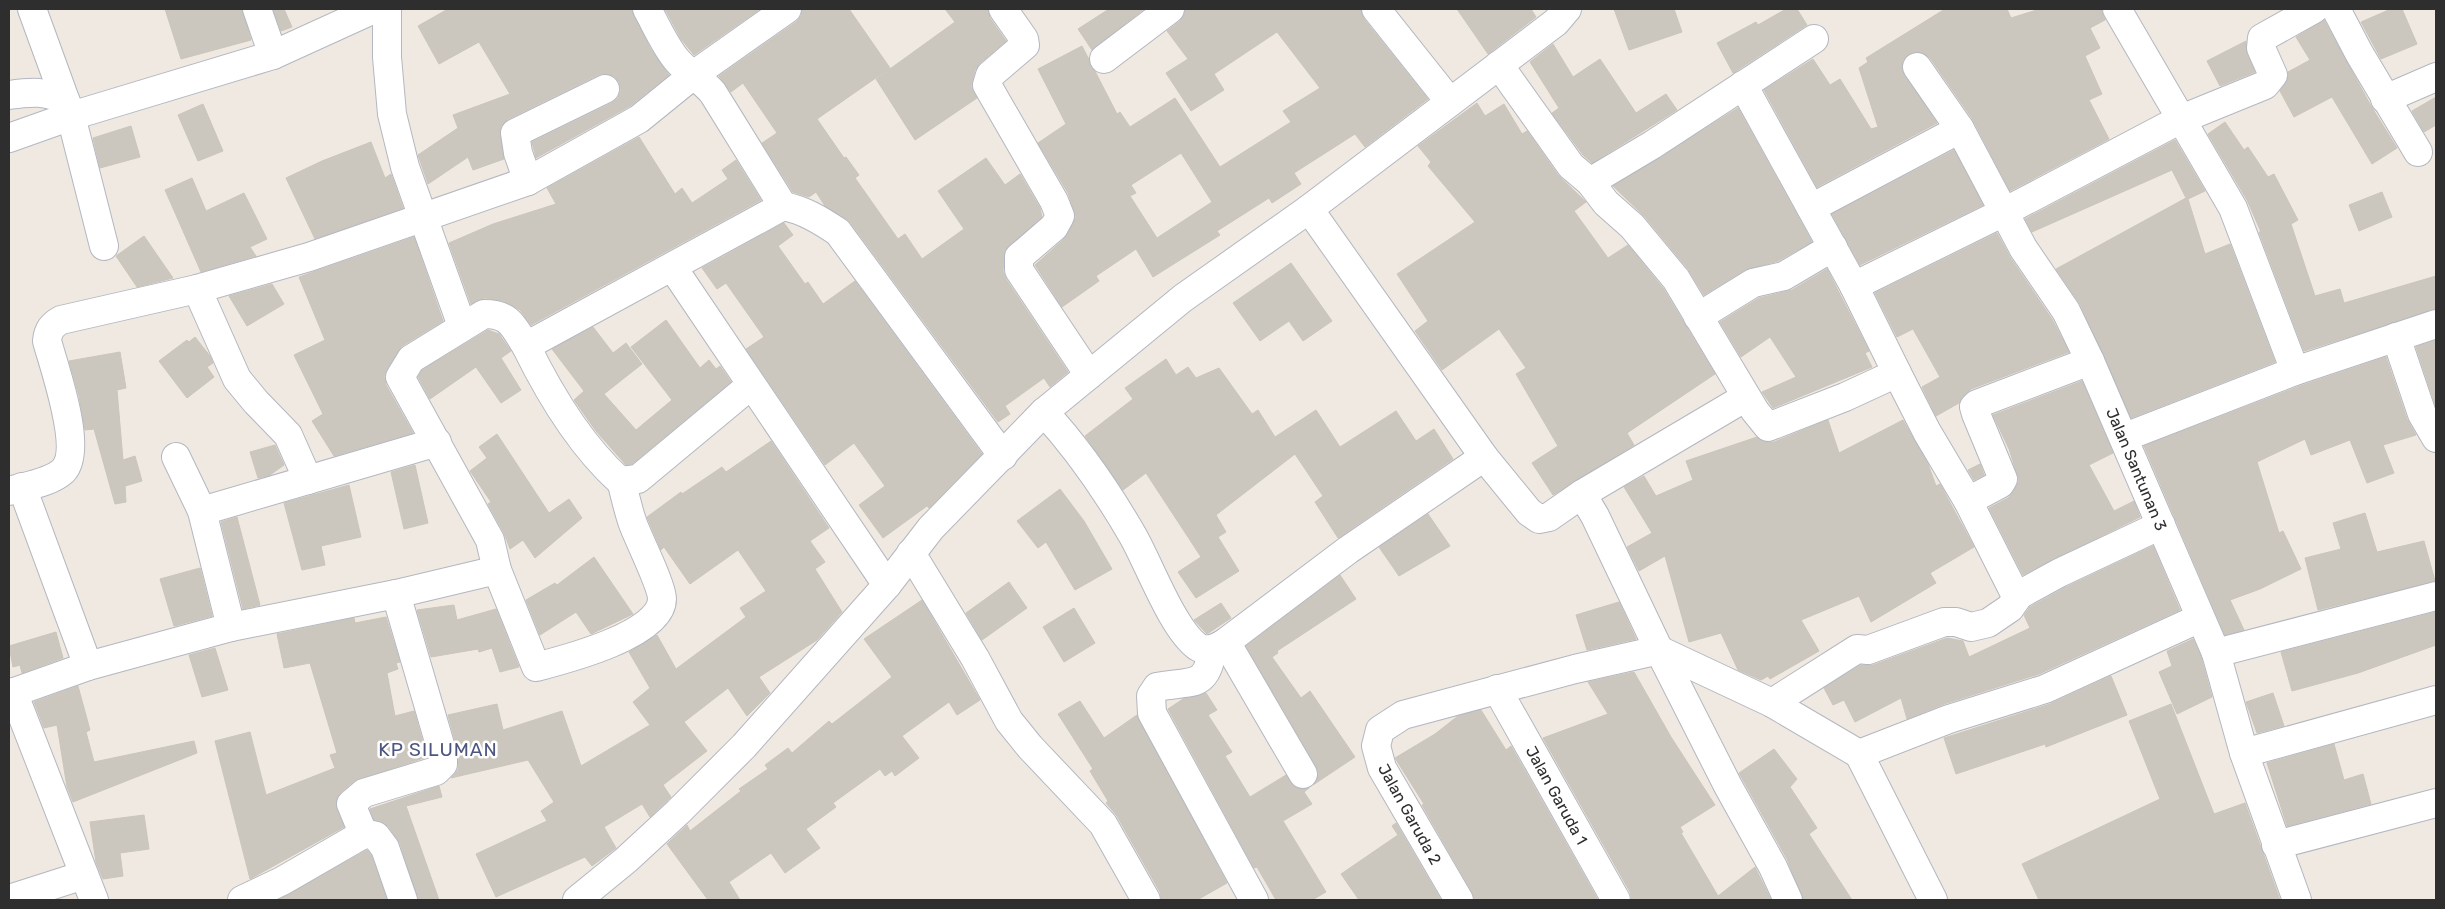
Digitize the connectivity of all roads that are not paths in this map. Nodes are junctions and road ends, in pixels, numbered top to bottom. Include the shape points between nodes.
1 (32, 9) edge
2 (257, 9) edge
3 (374, 9) edge
4 (387, 9) edge
5 (647, 9) edge
6 (787, 9) edge
7 (1003, 9) edge
8 (1170, 9) edge
9 (1376, 9) edge
10 (1567, 9) edge
11 (2117, 9) edge
12 (2314, 9) edge
13 (2336, 9) edge
14 (1814, 39) dead end
15 (273, 55) junction
16 (1104, 59) dead end
17 (1499, 65) junction
18 (1917, 67) dead end
19 (692, 76) junction
20 (2436, 77) edge
21 (1743, 85) junction
22 (605, 89) dead end
23 (9, 95) edge
24 (2385, 99) junction
25 (1450, 102) junction
26 (69, 109) junction
27 (2180, 120) junction
28 (1960, 129) junction
29 (9, 138) edge
30 (2418, 152) dead end
31 (528, 181) junction
32 (1590, 182) junction
33 (783, 206) junction
34 (1811, 208) junction
35 (1309, 209) junction
36 (2006, 211) junction
37 (422, 217) junction
38 (104, 246) dead end
39 (1833, 247) junction
40 (673, 268) junction
41 (1854, 286) junction
42 (197, 289) junction
43 (1698, 317) junction
44 (2436, 324) edge
45 (462, 326) junction
46 (2396, 337) junction
47 (526, 346) junction
48 (2090, 361) junction
49 (2295, 371) junction
50 (1897, 373) junction
51 (1089, 375) junction
52 (751, 386) junction
53 (1746, 397) junction
54 (1044, 412) junction
55 (2125, 437) junction
56 (2436, 438) edge
57 (437, 442) junction
58 (1003, 456) junction
59 (176, 457) dead end
60 (1484, 457) junction
61 (308, 480) junction
62 (621, 480) junction
63 (15, 489) edge
64 (1582, 494) junction
65 (1968, 501) junction
66 (202, 511) junction
67 (2161, 525) junction
68 (911, 553) junction
69 (497, 570) junction
70 (887, 585) junction
71 (396, 594) junction
72 (2436, 596) edge
73 (2017, 598) junction
74 (2200, 618) junction
75 (231, 627) junction
76 (1219, 646) junction
77 (1659, 650) junction
78 (2216, 653) junction
79 (88, 666) junction
80 (1497, 689) junction
81 (11, 693) edge
82 (2436, 700) edge
83 (1772, 704) junction
84 (2244, 753) junction
85 (1859, 754) junction
86 (1303, 774) dead end
87 (2436, 803) edge
88 (363, 832) junction
89 (2276, 845) junction
90 (84, 875) junction
91 (9, 899) edge
92 (582, 899) edge
93 (94, 900) edge
94 (242, 900) edge
95 (403, 900) edge
96 (1146, 900) edge
97 (1254, 900) edge
98 (1459, 900) edge
99 (1616, 900) edge
100 (1788, 900) edge
101 (1933, 900) edge
102 (2297, 900) edge

1 - 26 street
2 - 15 street
3 - 15 street
4 - 37 street via 392,114
5 - 19 street via 676,59
6 - 19 street
7 - 51 street via 1025,45 990,75 987,85 1060,216 1054,227 1018,257 1019,270
8 - 16 street
9 - 25 street
10 - 17 street via 1556,22
11 - 27 street
12 - 27 street via 2262,38 2261,48 2273,75 2269,82
13 - 24 street
14 - 21 street
15 - 26 street
17 - 25 street
17 - 32 street via 1571,166
18 - 28 street, Jalan Santunan 3
19 - 31 street via 638,119
19 - 33 street via 705,83 713,93
20 - 24 street
21 - 32 street via 1652,146
21 - 34 street
22 - 31 street via 515,133
23 - 26 street via 40,92 55,95
24 - 30 street
25 - 35 street
26 - 29 street
26 - 38 street
27 - 36 street
27 - 49 street via 2233,208
28 - 34 street
28 - 36 street, Jalan Santunan 3
31 - 37 street
32 - 43 street via 1676,279
33 - 40 street
33 - 58 street via 818,218 838,232
34 - 39 street
35 - 51 street via 1182,298
35 - 60 street
36 - 41 street
36 - 48 street, Jalan Santunan 3 via 2024,248 2066,311
37 - 42 street via 309,257
37 - 45 street
39 - 41 street
39 - 43 street via 1784,276 1753,283
40 - 47 street
40 - 52 street
41 - 50 street
42 - 61 street via 237,379 288,436
42 - 63 street via 54,323 47,341 68,420 71,449 62,472
43 - 53 street
44 - 46 street
45 - 47 street via 484,314 496,314 508,318
45 - 57 street via 411,359 400,377
46 - 49 street
46 - 56 street via 2422,414
47 - 62 street via 583,440
48 - 55 street, Jalan Santunan 3
48 - 65 street via 1974,406 2004,476 2000,484
49 - 55 street
50 - 53 street via 1768,427
50 - 65 street
51 - 54 street
52 - 62 street via 638,479
52 - 70 street
53 - 64 street
54 - 58 street
54 - 76 street via 1095,474 1133,536 1178,625 1199,647
55 - 67 street, Jalan Santunan 3
57 - 61 street
57 - 69 street via 490,540
58 - 68 street via 931,528
59 - 66 street
60 - 64 street via 1529,512 1539,519 1549,517
60 - 76 street via 1348,550
61 - 66 street
62 - 69 street via 633,523 662,598 653,618 598,649 536,667
63 - 79 street
64 - 77 street
65 - 73 street
66 - 75 street
67 - 73 street via 2060,573
67 - 74 street, Jalan Santunan 3
68 - 70 street
68 - 96 street via 1009,721 1103,824
69 - 71 street
70 - 92 street via 744,746 678,812
71 - 75 street
71 - 88 street via 443,764 436,771 356,798 351,804 352,809
72 - 78 street
73 - 83 street via 2010,608 1988,622 1971,627 1944,622 1868,650 1857,650
74 - 78 street, Jalan Santunan 3
74 - 85 street via 2045,689 1949,719
75 - 79 street
76 - 86 street
76 - 97 street via 1208,672 1201,678 1157,687 1151,696 1152,713
77 - 80 street, Jalan Garuda 2
77 - 83 street
77 - 100 street
78 - 84 street, Jalan Santunan 3
79 - 81 street
80 - 98 street, Jalan Garuda 2 via 1403,715 1380,730 1376,746 1382,768
80 - 99 street, Jalan Garuda 1
81 - 90 street
82 - 84 street
83 - 85 street
84 - 89 street, Jalan Santunan 3
85 - 101 street
87 - 89 street
88 - 94 street via 319,860
88 - 95 street via 376,836 385,848
89 - 102 street, Jalan Santunan 3
90 - 91 street
90 - 93 street

